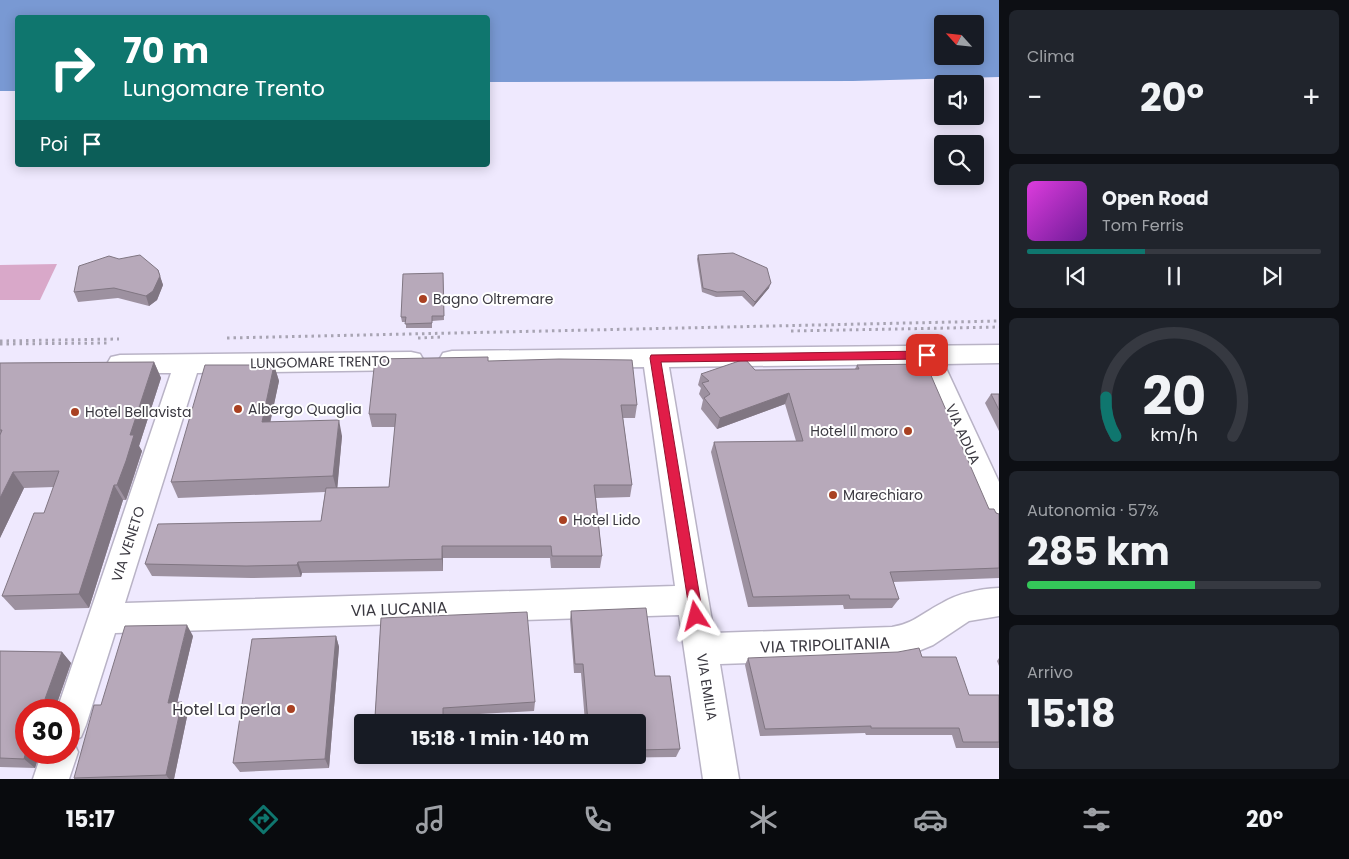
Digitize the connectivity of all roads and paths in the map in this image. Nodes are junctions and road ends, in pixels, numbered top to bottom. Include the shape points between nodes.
1 (999, 321) edge
2 (220, 338) dead end
3 (124, 339) dead end
4 (0, 341) edge
5 (999, 354) edge
6 (927, 355) junction
7 (655, 358) junction
8 (187, 363) junction
9 (95, 364) edge
10 (999, 513) edge
11 (694, 600) junction
12 (999, 602) edge
13 (104, 618) junction
14 (701, 649) junction
15 (78, 699) edge
16 (56, 764) edge
17 (51, 779) edge
18 (721, 779) edge

1 - 2 path
3 - 4 path
5 - 6 street, LUNGOMARE TRENTO
6 - 7 street, LUNGOMARE TRENTO
6 - 10 street, VIA ADUA
7 - 8 street, LUNGOMARE TRENTO
7 - 11 street, VIA EMILIA
8 - 9 street, LUNGOMARE TRENTO
8 - 13 street, VIA VENETO
11 - 13 street, VIA LUCANIA
11 - 14 street, VIA EMILIA
12 - 14 street, VIA TRIPOLITANIA via 971,606 932,629 893,643
13 - 15 street, VIA VENETO
14 - 18 street, VIA EMILIA
16 - 17 street

